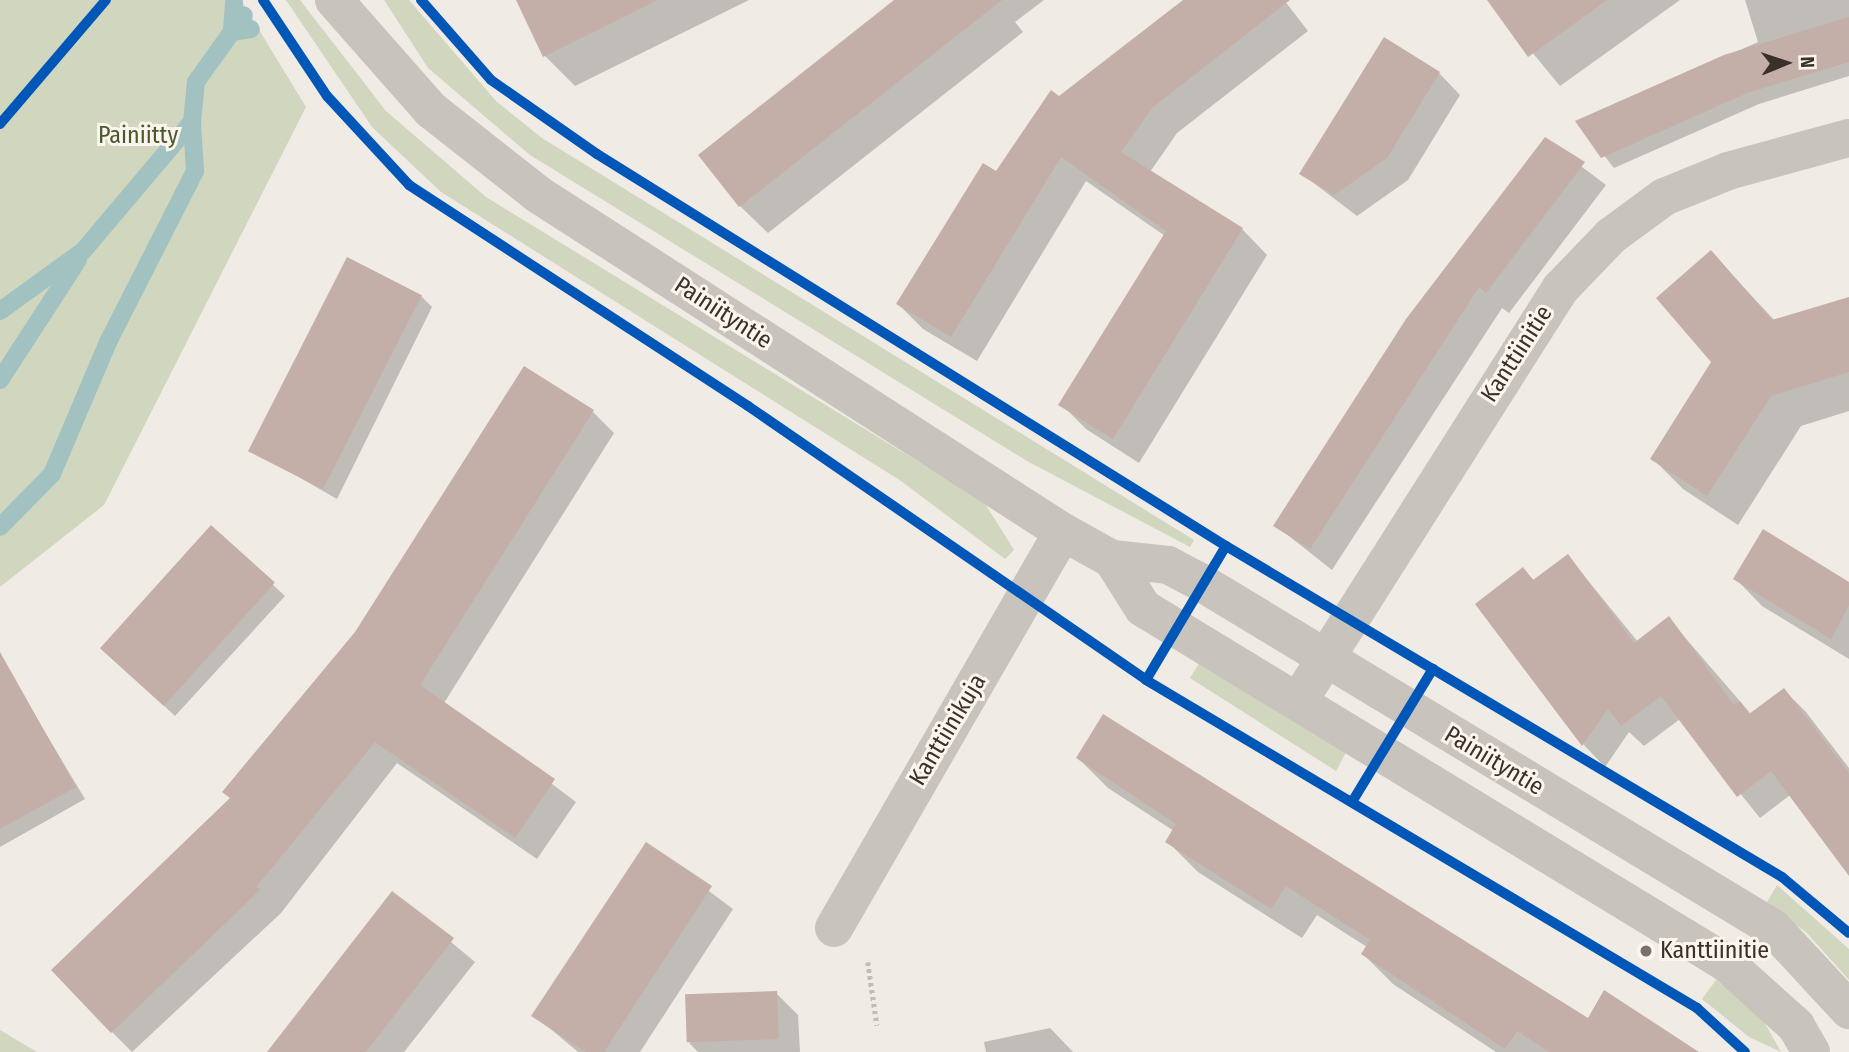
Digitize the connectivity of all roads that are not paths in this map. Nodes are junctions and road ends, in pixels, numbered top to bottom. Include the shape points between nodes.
1 (334, 0) edge
2 (357, 15) edge
3 (1849, 138) edge
4 (1063, 532) junction
5 (1112, 559) junction
6 (1326, 658) junction
7 (1298, 702) junction
8 (834, 928) dead end
9 (1849, 1010) edge
10 (1811, 1052) edge

1 - 2 street, Painiityntie
2 - 4 street, Painiityntie via 431,110 539,195
3 - 6 street, Kanttiinitie via 1728,171 1664,197 1611,236 1560,289
4 - 5 street, Painiityntie
4 - 8 street, Kanttiinikuja
5 - 6 street, Painiityntie via 1168,565
5 - 7 street, Painiityntie via 1143,608
6 - 7 street, Kanttiinitie
6 - 9 street, Painiityntie via 1773,928
7 - 10 street, Painiityntie via 1726,962 1796,1026

